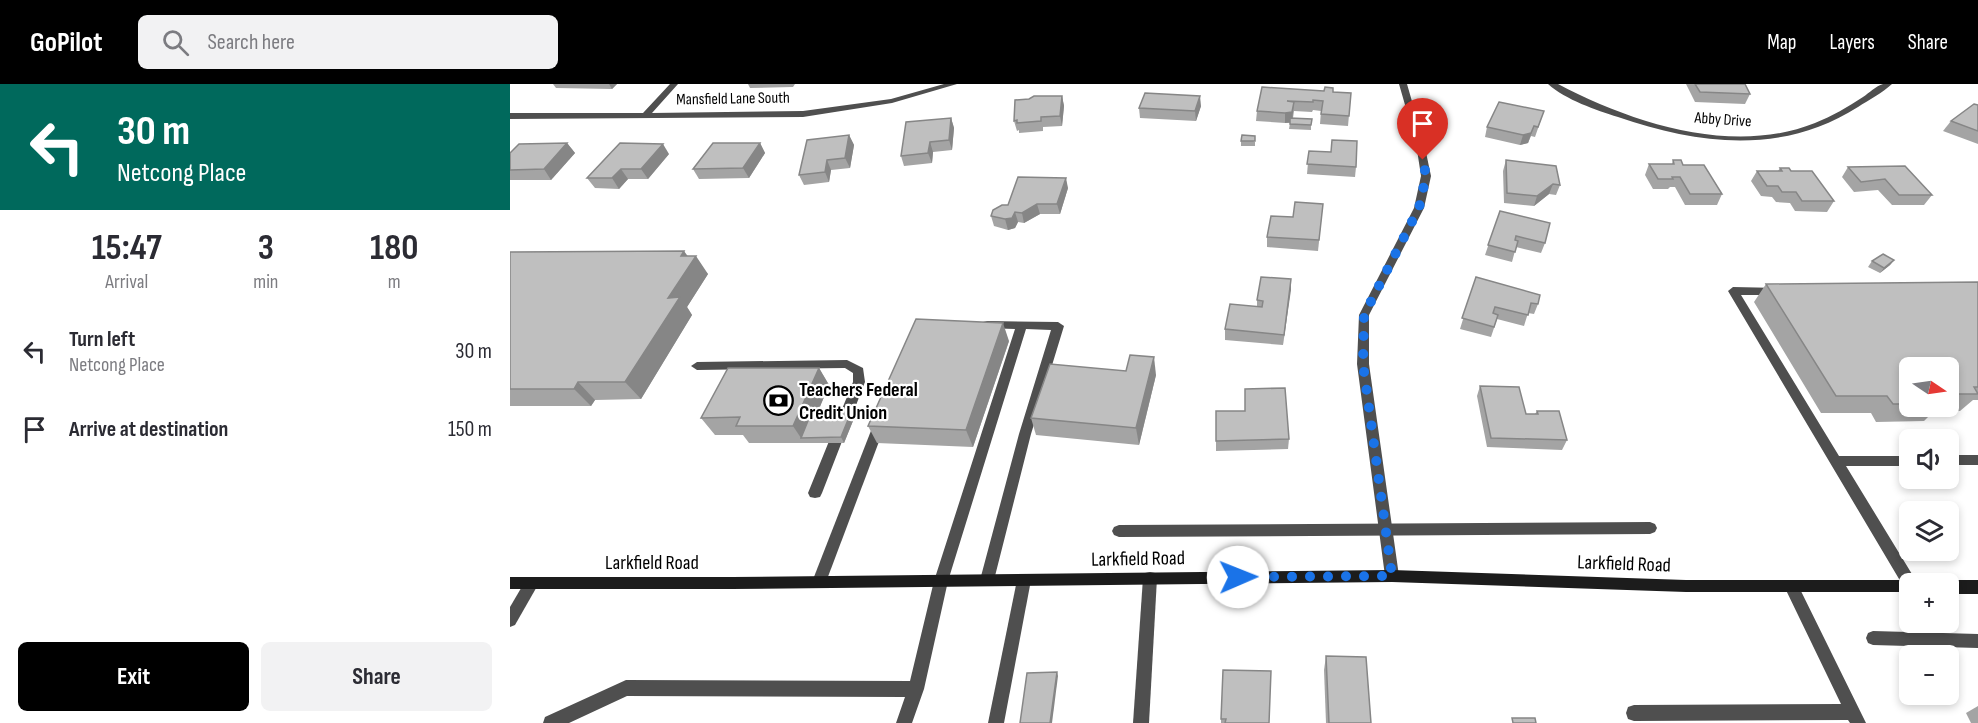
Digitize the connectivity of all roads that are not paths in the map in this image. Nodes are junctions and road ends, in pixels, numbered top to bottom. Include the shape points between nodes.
1 (674, 84) edge
2 (953, 84) edge
3 (1403, 84) edge
4 (1552, 84) edge
5 (1888, 84) edge
6 (645, 115) junction
7 (510, 116) edge
8 (1791, 290) edge
9 (976, 325) edge
10 (1022, 326) junction
11 (697, 366) dead end
12 (884, 413) edge
13 (1959, 460) edge
14 (1978, 460) edge
15 (1836, 461) junction
16 (1899, 461) edge
17 (815, 493) dead end
18 (1650, 528) dead end
19 (1386, 530) junction
20 (1119, 531) dead end
21 (1903, 573) edge
22 (1392, 576) junction
23 (1150, 578) junction
24 (941, 580) junction
25 (987, 580) junction
26 (1024, 580) junction
27 (510, 582) edge
28 (819, 582) junction
29 (532, 583) junction
30 (1791, 585) junction
31 (1899, 585) edge
32 (1959, 586) edge
33 (1978, 587) edge
34 (510, 620) edge
35 (1873, 638) dead end
36 (1978, 641) edge
37 (916, 689) junction
38 (1634, 712) dead end
39 (1856, 718) edge
40 (551, 723) edge
41 (904, 723) edge
42 (996, 723) edge
43 (1141, 723) edge

1 - 6 street
2 - 6 street, Mansfield Lane South via 892,101 803,114
3 - 19 street via 1426,176 1419,208 1364,315 1363,364
4 - 5 street, Abby Drive via 1618,116 1671,131 1721,138 1767,138 1808,129 1844,114
6 - 7 street, Mansfield Lane South
8 - 15 street via 1733,291
9 - 10 street
10 - 24 street
10 - 25 street via 1058,326 1024,434
11 - 17 street via 847,364 859,371 859,382
12 - 28 street
13 - 14 street
15 - 16 street
15 - 21 street
18 - 19 street
19 - 20 street
19 - 22 street
22 - 23 main road, Larkfield Road
22 - 30 main road, Larkfield Road via 1686,586
23 - 26 main road, Larkfield Road
23 - 43 street
24 - 25 main road, Larkfield Road
24 - 28 main road, Larkfield Road
24 - 37 street
25 - 26 main road, Larkfield Road
26 - 42 street
27 - 29 main road, Larkfield Road
28 - 29 main road, Larkfield Road
29 - 34 street
30 - 31 main road, Larkfield Road
30 - 39 street
32 - 33 main road
35 - 36 street
37 - 40 street via 626,688
37 - 41 street
38 - 39 street

